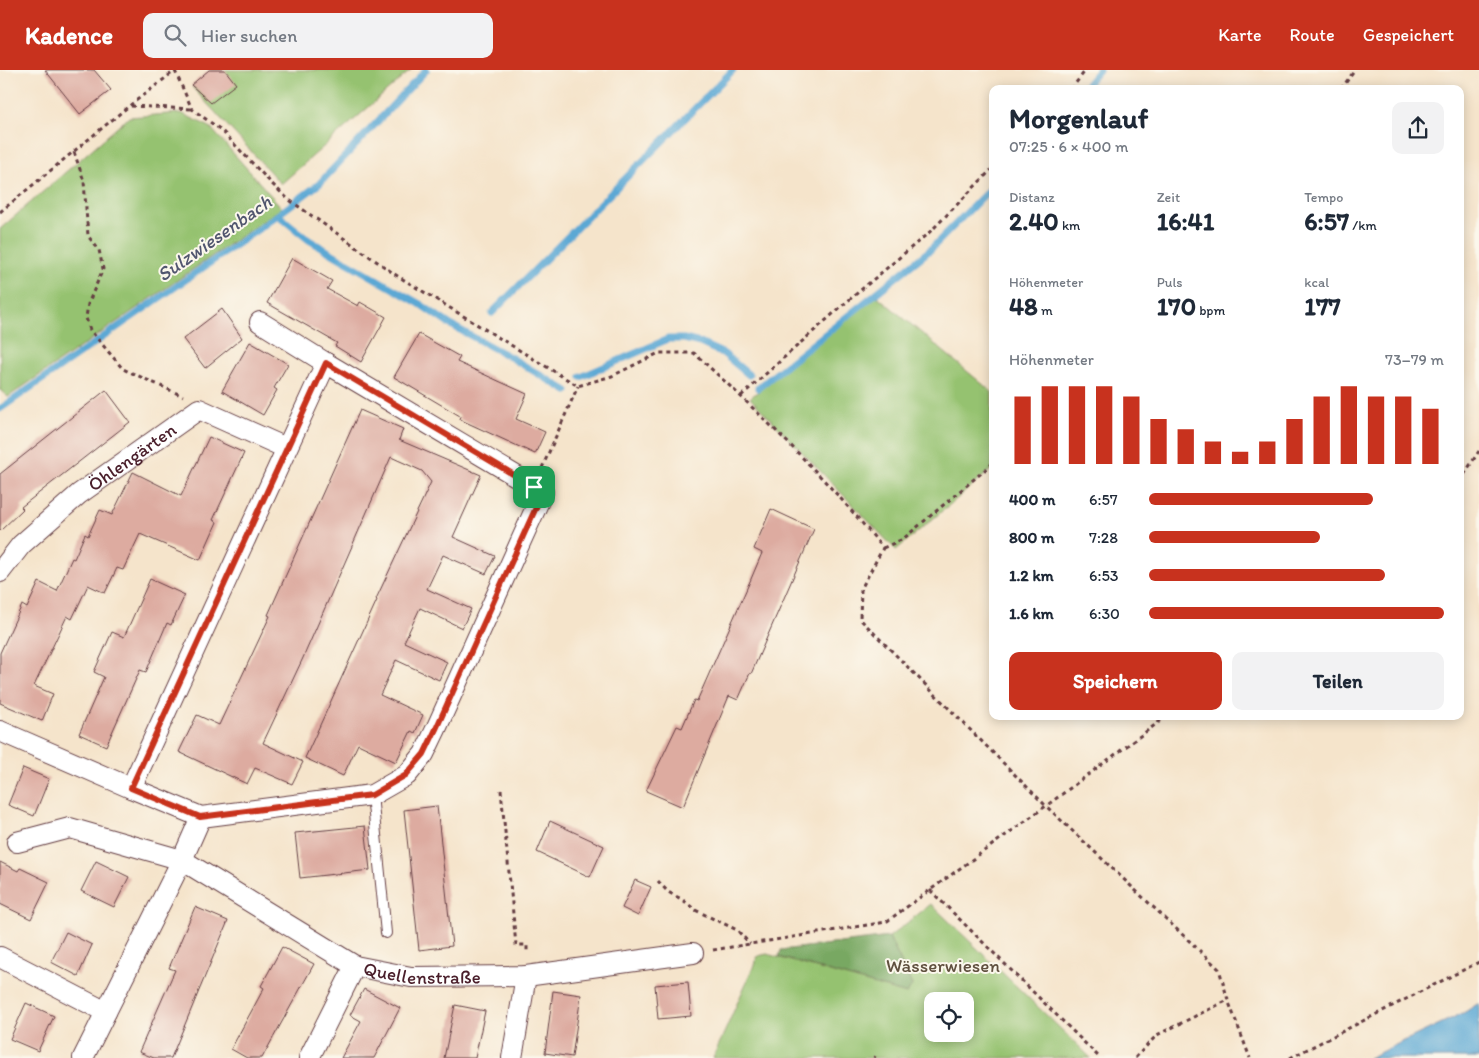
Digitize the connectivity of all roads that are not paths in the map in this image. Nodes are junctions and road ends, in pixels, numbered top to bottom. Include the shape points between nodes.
1 (260, 322) dead end
2 (326, 363) junction
3 (286, 448) junction
4 (0, 572) edge
5 (0, 732) edge
6 (131, 788) junction
7 (372, 795) junction
8 (200, 817) junction
9 (17, 842) dead end
10 (182, 860) junction
11 (386, 932) dead end
12 (693, 953) road end
13 (0, 957) edge
14 (355, 966) junction
15 (526, 976) junction
16 (106, 1012) junction
17 (84, 1058) edge
18 (309, 1058) edge
19 (512, 1058) edge

1 - 2 street
2 - 3 street
2 - 7 street via 543,492 424,754 406,775
3 - 4 street, Öhlengärten via 199,409 79,494 21,545
3 - 6 street
5 - 6 street
6 - 8 street
7 - 8 street
7 - 11 lane
8 - 10 street
9 - 10 street, Quellenstraße via 70,828
10 - 14 street, Quellenstraße
10 - 16 street
12 - 15 street, Quellenstraße
13 - 16 street
14 - 15 street, Quellenstraße via 411,977
14 - 18 street
15 - 19 street
16 - 17 street

